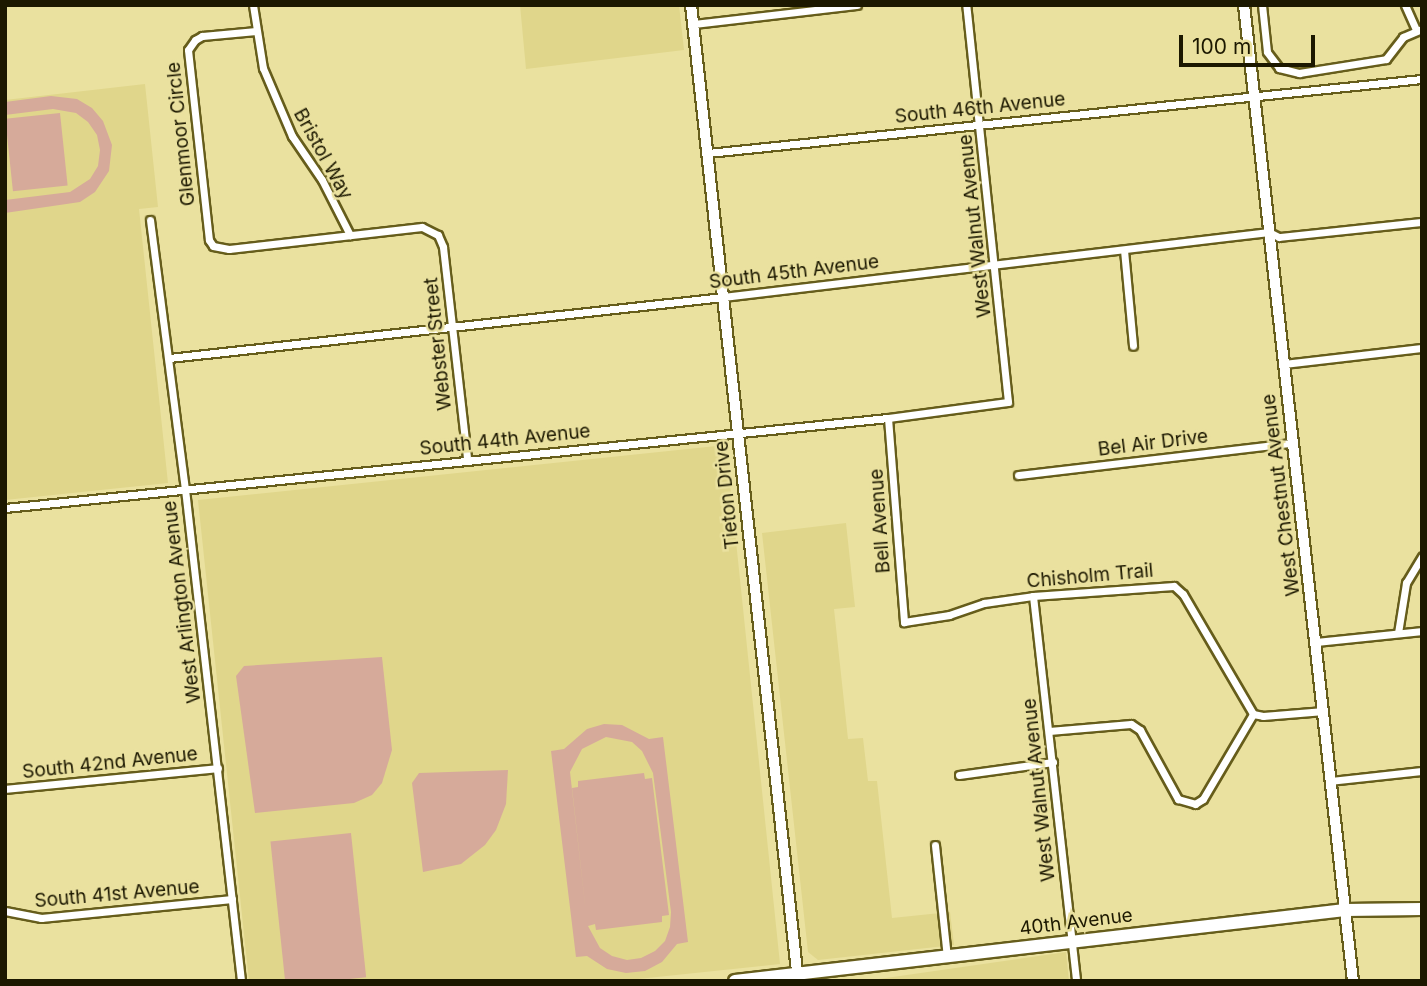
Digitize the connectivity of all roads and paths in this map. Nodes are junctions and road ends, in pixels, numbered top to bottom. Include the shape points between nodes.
1 (253, 5) edge
2 (691, 5) edge
3 (857, 5) edge
4 (966, 5) edge
5 (1244, 5) edge
6 (1262, 5) edge
7 (1405, 5) edge
8 (693, 24) junction
9 (1419, 29) edge
10 (256, 31) junction
11 (1422, 79) edge
12 (1255, 96) junction
13 (981, 124) junction
14 (708, 153) junction
15 (150, 220) dead end
16 (1422, 222) edge
17 (1269, 232) junction
18 (349, 235) junction
19 (1124, 250) junction
20 (994, 265) junction
21 (723, 297) junction
22 (452, 324) junction
23 (1133, 346) dead end
24 (1422, 348) edge
25 (169, 358) junction
26 (1283, 364) junction
27 (1008, 402) joint
28 (888, 418) junction
29 (738, 433) junction
30 (1293, 443) junction
31 (467, 460) junction
32 (1018, 475) dead end
33 (185, 489) junction
34 (5, 508) edge
35 (1422, 556) edge
36 (1033, 596) junction
37 (904, 622) joint
38 (1422, 631) edge
39 (1398, 633) junction
40 (1316, 642) junction
41 (1324, 711) junction
42 (1253, 714) junction
43 (1049, 731) junction
44 (1053, 762) junction
45 (218, 768) junction
46 (1422, 771) edge
47 (959, 775) dead end
48 (1330, 781) junction
49 (5, 789) edge
50 (935, 845) dead end
51 (232, 900) junction
52 (1422, 909) edge
53 (1345, 910) junction
54 (5, 911) edge
55 (1072, 941) junction
56 (947, 957) junction
57 (798, 978) edge
58 (241, 981) edge
59 (735, 981) edge
60 (1076, 981) edge
61 (1353, 981) edge

1 - 10 street, Bristol Way
2 - 8 street, Tieton Drive
3 - 8 street
4 - 13 street, West Walnut Avenue
5 - 12 street, West Chestnut Avenue
6 - 9 street via 1267,52 1279,68 1299,73 1386,59 1403,37
7 - 9 street
8 - 14 street, Tieton Drive
10 - 18 street, Bristol Way via 263,68 292,136 322,180
10 - 18 street, Glenmoor Circle via 202,36 188,50 207,230 213,246 229,249
11 - 12 street, South 46th Avenue
12 - 13 street, South 46th Avenue
12 - 17 street, West Chestnut Avenue
13 - 14 street, South 46th Avenue
13 - 20 street, West Walnut Avenue
14 - 21 street, Tieton Drive
15 - 25 street, West Arlington Avenue
16 - 17 street, South 45th Avenue via 1279,237
17 - 19 street, South 45th Avenue
17 - 26 street, West Chestnut Avenue
18 - 22 street, Webster Street via 422,227 438,235
19 - 20 street, South 45th Avenue
19 - 23 street
20 - 21 street, South 45th Avenue
20 - 27 street, West Walnut Avenue
21 - 22 street, South 45th Avenue
21 - 29 street, Tieton Drive
22 - 25 street, South 45th Avenue
22 - 31 street, Webster Street
24 - 26 street
25 - 33 street, West Arlington Avenue
26 - 30 street, West Chestnut Avenue
27 - 28 street, South 44th Avenue
28 - 29 street, South 44th Avenue
28 - 37 street, Bell Avenue
29 - 31 street, South 44th Avenue
29 - 57 street, Tieton Drive
30 - 32 street, Bel Air Drive
30 - 40 street, West Chestnut Avenue
31 - 33 street, South 44th Avenue
33 - 34 street, South 44th Avenue
33 - 45 street, West Arlington Avenue
35 - 39 street via 1406,583
36 - 37 street, Chisholm Trail
36 - 42 street, Chisholm Trail via 1174,586
36 - 43 street, West Walnut Avenue
38 - 39 street
39 - 40 street
40 - 41 street, West Chestnut Avenue
41 - 42 street
41 - 48 street, West Chestnut Avenue
42 - 43 street via 1203,799 1195,804 1178,799 1140,730 1131,724
43 - 44 street, West Walnut Avenue
44 - 47 street
44 - 55 street, West Walnut Avenue
45 - 49 street, South 42nd Avenue
45 - 51 street, West Arlington Avenue
46 - 48 street
48 - 53 street, West Chestnut Avenue
50 - 56 street
51 - 54 street, South 41st Avenue via 41,918
51 - 58 street, West Arlington Avenue
52 - 53 main road, 40th Avenue
53 - 55 main road, 40th Avenue
53 - 61 street, West Chestnut Avenue
55 - 56 main road, 40th Avenue
55 - 60 street, West Walnut Avenue
56 - 57 main road, 40th Avenue
57 - 59 main road, 40th Avenue

